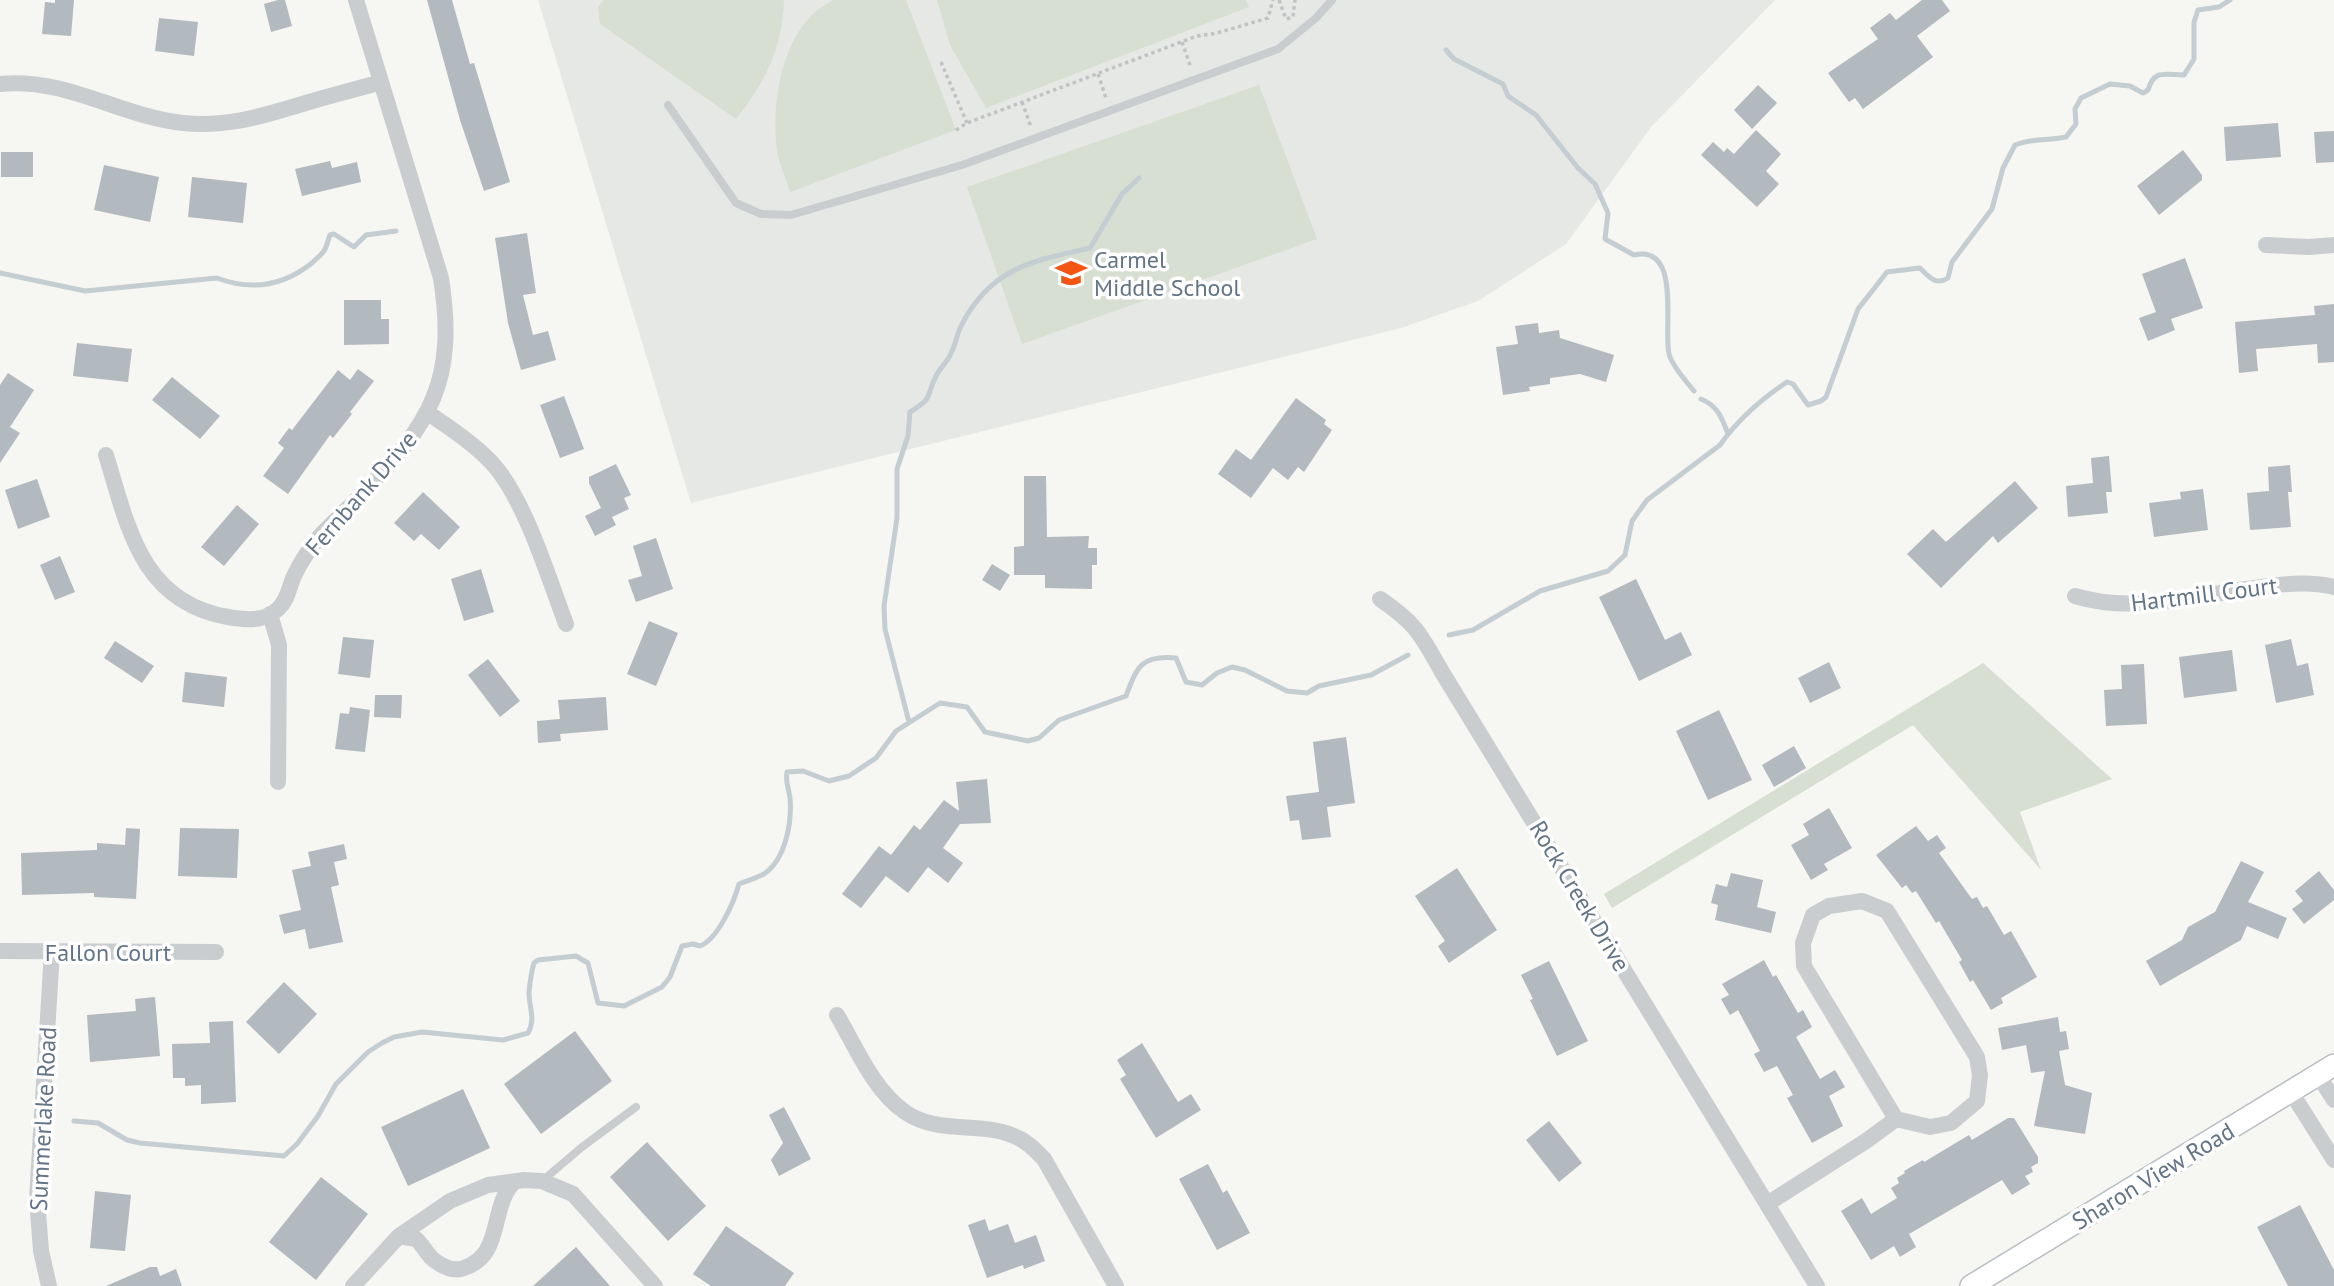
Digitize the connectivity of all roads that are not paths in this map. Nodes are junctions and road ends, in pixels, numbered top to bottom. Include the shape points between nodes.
1 (356, 0) edge
2 (1332, 0) edge
3 (381, 82) junction
4 (0, 84) edge
5 (668, 105) dead end
6 (2266, 245) dead end
7 (2334, 245) edge
8 (428, 413) junction
9 (106, 456) dead end
10 (2334, 587) edge
11 (2075, 596) dead end
12 (1380, 599) dead end
13 (270, 614) junction
14 (566, 624) dead end
15 (278, 782) dead end
16 (0, 951) edge
17 (52, 951) junction
18 (216, 952) dead end
19 (837, 1014) dead end
20 (2326, 1070) edge
21 (2291, 1092) junction
22 (2334, 1100) edge
23 (636, 1107) dead end
24 (1896, 1119) junction
25 (2334, 1160) edge
26 (542, 1181) junction
27 (514, 1182) junction
28 (1767, 1204) junction
29 (399, 1236) junction
30 (49, 1286) edge
31 (353, 1286) edge
32 (654, 1286) edge
33 (1116, 1286) edge
34 (1817, 1286) edge
35 (1971, 1286) edge

1 - 3 street, Fernbank Drive
2 - 5 lane via 1278,50 962,165 791,215 761,214 736,203
3 - 4 street via 254,119 205,124 152,117 56,87
3 - 8 street, Fernbank Drive via 441,278 446,310 444,359
6 - 7 street
8 - 13 street, Fernbank Drive via 402,451 321,535 303,558 284,601
8 - 14 street via 472,444 509,486
9 - 13 street via 143,561 169,590 213,614 253,620
10 - 11 street, Hartmill Court via 2281,584 2125,604 2095,603
12 - 28 street, Rock Creek Drive via 1419,630
13 - 15 street via 279,645
16 - 17 street, Fallon Court
17 - 18 street, Fallon Court
17 - 30 street, Summerlake Road via 37,1199
19 - 33 street via 880,1086 905,1112 937,1125 1011,1134 1029,1144 1044,1159
20 - 21 street, Sharon View Road
20 - 22 street
21 - 25 street
21 - 35 street, Sharon View Road
23 - 26 lane
24 - 24 street via 1930,1127 1951,1124 1977,1101 1977,1056 1887,911 1861,901 1829,906 1812,915 1803,943 1804,966
24 - 28 street
26 - 27 street
26 - 32 street via 583,1202
27 - 29 street via 488,1185 450,1201
27 - 29 street via 501,1202 487,1251 478,1263 460,1270 444,1267 431,1259 416,1239
28 - 34 street, Rock Creek Drive
29 - 31 street

